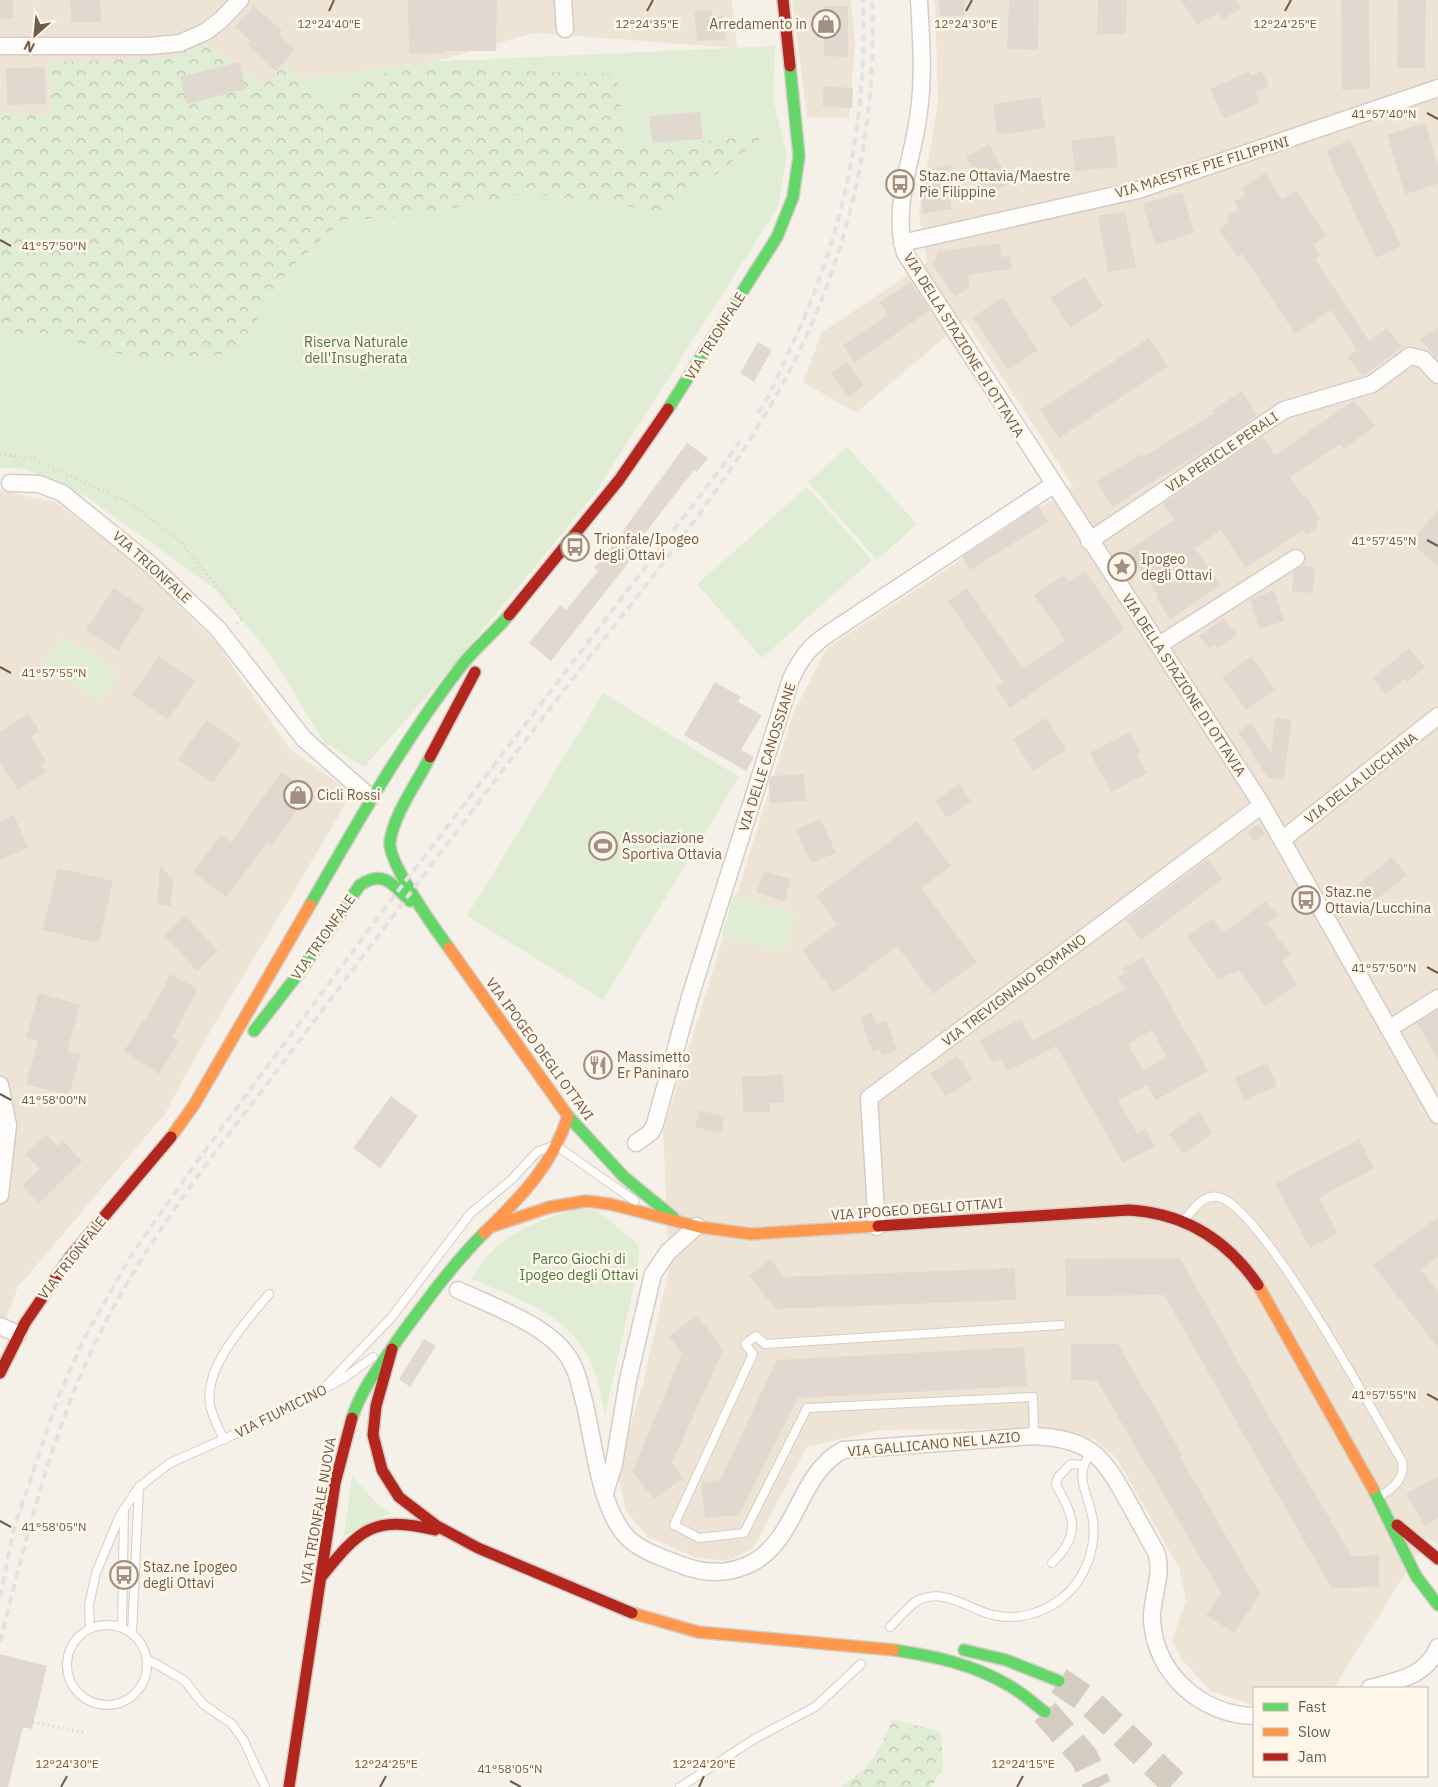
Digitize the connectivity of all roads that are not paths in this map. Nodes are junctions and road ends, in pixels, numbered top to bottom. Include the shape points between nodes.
1 (240, 0) edge
2 (563, 0) edge
3 (783, 0) edge
4 (920, 0) edge
5 (565, 29) dead end
6 (0, 46) edge
7 (1438, 88) edge
8 (902, 243) junction
9 (1438, 375) edge
10 (10, 482) dead end
11 (1053, 485) junction
12 (1089, 541) junction
13 (1296, 558) dead end
14 (502, 623) junction
15 (1159, 645) junction
16 (1438, 716) edge
17 (371, 798) junction
18 (1262, 805) junction
19 (1283, 839) junction
20 (428, 919) junction
21 (1438, 998) edge
22 (1390, 1028) junction
23 (246, 1042) dead end
24 (237, 1054) dead end
25 (0, 1085) edge
26 (194, 1105) junction
27 (1438, 1115) edge
28 (568, 1116) junction
29 (636, 1143) dead end
30 (558, 1148) junction
31 (0, 1194) edge
32 (1183, 1221) junction
33 (680, 1222) junction
34 (493, 1226) junction
35 (697, 1226) junction
36 (877, 1227) junction
37 (458, 1290) dead end
38 (268, 1294) dead end
39 (413, 1320) junction
40 (1061, 1325) dead end
41 (0, 1326) edge
42 (18, 1334) junction
43 (392, 1349) junction
44 (2, 1362) edge
45 (323, 1388) junction
46 (1034, 1436) junction
47 (224, 1440) junction
48 (1091, 1451) junction
49 (1082, 1465) junction
50 (139, 1487) junction
51 (605, 1493) junction
52 (1378, 1498) junction
53 (124, 1507) junction
54 (1390, 1520) junction
55 (453, 1535) junction
56 (1438, 1559) edge
57 (1052, 1563) dead end
58 (322, 1576) junction
59 (1438, 1605) edge
60 (890, 1627) dead end
61 (90, 1628) junction
62 (122, 1628) junction
63 (132, 1634) junction
64 (1438, 1647) edge
65 (886, 1648) junction
66 (147, 1659) junction
67 (861, 1664) dead end
68 (1059, 1681) tunnel mouth
69 (1374, 1687) edge
70 (1045, 1712) tunnel mouth
71 (1253, 1716) edge
72 (265, 1787) edge
73 (289, 1787) edge
74 (680, 1787) edge

1 - 6 street via 205,32 170,45
2 - 5 street
3 - 14 main road, VIA TRIONFALE via 799,156 796,184 783,225 641,450
4 - 8 street, VIA DELLA STAZIONE DI OTTAVIA via 921,92 902,200
7 - 8 street, VIA MAESTRE PIE FILIPPINI via 1138,190
8 - 11 street, VIA DELLA STAZIONE DI OTTAVIA via 910,264
9 - 12 street, VIA PERICLE PERALI via 1422,359 1410,356 1372,384 1284,410
10 - 17 street, VIA TRIONFALE via 45,486 73,501 151,565 223,635 304,740
11 - 12 street, VIA DELLA STAZIONE DI OTTAVIA
11 - 29 street, VIA DELLE CANOSSIANE via 828,634 802,658 792,679 690,997 655,1124 651,1132
12 - 15 street, VIA DELLA STAZIONE DI OTTAVIA
13 - 15 street
14 - 17 main road, VIA TRIONFALE via 463,664
14 - 20 main road, VIA TRIONFALE via 444,728 391,838 392,857
15 - 18 street, VIA DELLA STAZIONE DI OTTAVIA
16 - 19 street, VIA DELLA LUCCHINA
17 - 26 main road, VIA TRIONFALE
18 - 19 street, VIA DELLA STAZIONE DI OTTAVIA
18 - 36 street, VIA TREVIGNANO ROMANO via 869,1098
19 - 22 street, VIA DELLA STAZIONE DI OTTAVIA
20 - 23 main road, VIA TRIONFALE via 386,880 374,877 363,883
20 - 28 main road, VIA IPOGEO DEGLI OTTAVI
21 - 22 street
22 - 27 street, VIA DELLA STAZIONE DI OTTAVIA
24 - 26 main road, VIA TRIONFALE
25 - 31 street via 8,1125
26 - 42 main road, VIA TRIONFALE via 70,1257
28 - 30 main road, VIA TRIONFALE NUOVA
28 - 33 main road, VIA IPOGEO DEGLI OTTAVI via 624,1178
30 - 33 lane via 625,1196
30 - 34 main road, VIA TRIONFALE NUOVA via 536,1181
30 - 45 lane via 537,1152 512,1179 473,1210 391,1318
32 - 36 main road, VIA IPOGEO DEGLI OTTAVI via 1150,1211 1129,1210
32 - 52 main road, VIA IPOGEO DEGLI OTTAVI via 1222,1245 1255,1281
32 - 52 lane via 1206,1199 1223,1198 1242,1211 1280,1258 1402,1461 1398,1482
33 - 34 main road, VIA TRIONFALE NUOVA via 605,1202 587,1201 555,1206
33 - 35 main road, VIA IPOGEO DEGLI OTTAVI
34 - 39 main road, VIA TRIONFALE NUOVA via 461,1257
35 - 36 main road, VIA IPOGEO DEGLI OTTAVI via 751,1234
35 - 51 street via 668,1252 653,1274 628,1380 614,1464
37 - 51 street, VIA GALLICANO NEL LAZIO via 543,1332 568,1357 578,1376
38 - 47 lane via 231,1342 211,1385 211,1412
39 - 43 main road, VIA TRIONFALE NUOVA
39 - 45 lane, VIA FIUMICINO via 358,1369
40 - 46 lane via 765,1344 756,1336 745,1344 753,1354 674,1525 700,1538 744,1533 806,1408 1033,1396
41 - 42 street
42 - 44 main road, VIA TRIONFALE
43 - 55 main road via 373,1415 376,1454 388,1482 402,1500
43 - 58 main road, VIA TRIONFALE NUOVA via 363,1392 346,1435 335,1483
45 - 47 lane, VIA FIUMICINO via 276,1416
46 - 48 street, VIA GALLICANO NEL LAZIO via 1062,1439
46 - 51 street, VIA GALLICANO NEL LAZIO via 843,1450 822,1466 773,1548 753,1562 728,1572 697,1571 642,1548 621,1531
47 - 50 lane, VIA FIUMICINO via 170,1462
48 - 49 lane
48 - 71 street, VIA GALLICANO NEL LAZIO via 1109,1467 1158,1557 1152,1620 1167,1668 1186,1690 1209,1706
49 - 57 lane via 1071,1464 1058,1477 1056,1486 1070,1510 1074,1532
49 - 60 lane via 1081,1484 1092,1515 1094,1542 1077,1584 1062,1599 1044,1610 1018,1617 994,1616 939,1597 921,1599
50 - 53 lane, VIA FIUMICINO
50 - 63 lane
52 - 54 main road, VIA IPOGEO DEGLI OTTAVI
53 - 61 lane, VIA FIUMICINO via 93,1581
53 - 62 lane
54 - 56 main road, VIA IPOGEO DEGLI OTTAVI
54 - 59 main road, VIA IPOGEO DEGLI OTTAVI via 1415,1573
55 - 58 main road via 398,1522 372,1527 352,1538
55 - 65 main road via 668,1626 726,1636
58 - 73 main road, VIA TRIONFALE NUOVA
61 - 62 lane via 106,1625
61 - 66 lane via 71,1647 67,1660 73,1687 82,1697 108,1705 121,1703 133,1696 142,1685
62 - 63 lane
63 - 66 lane
64 - 69 street via 1419,1672
65 - 68 main road via 910,1644 948,1648 1006,1660
65 - 70 main road via 982,1670 1016,1689
66 - 72 lane via 184,1680 203,1704 232,1724 244,1741
67 - 74 lane via 815,1708 756,1738

